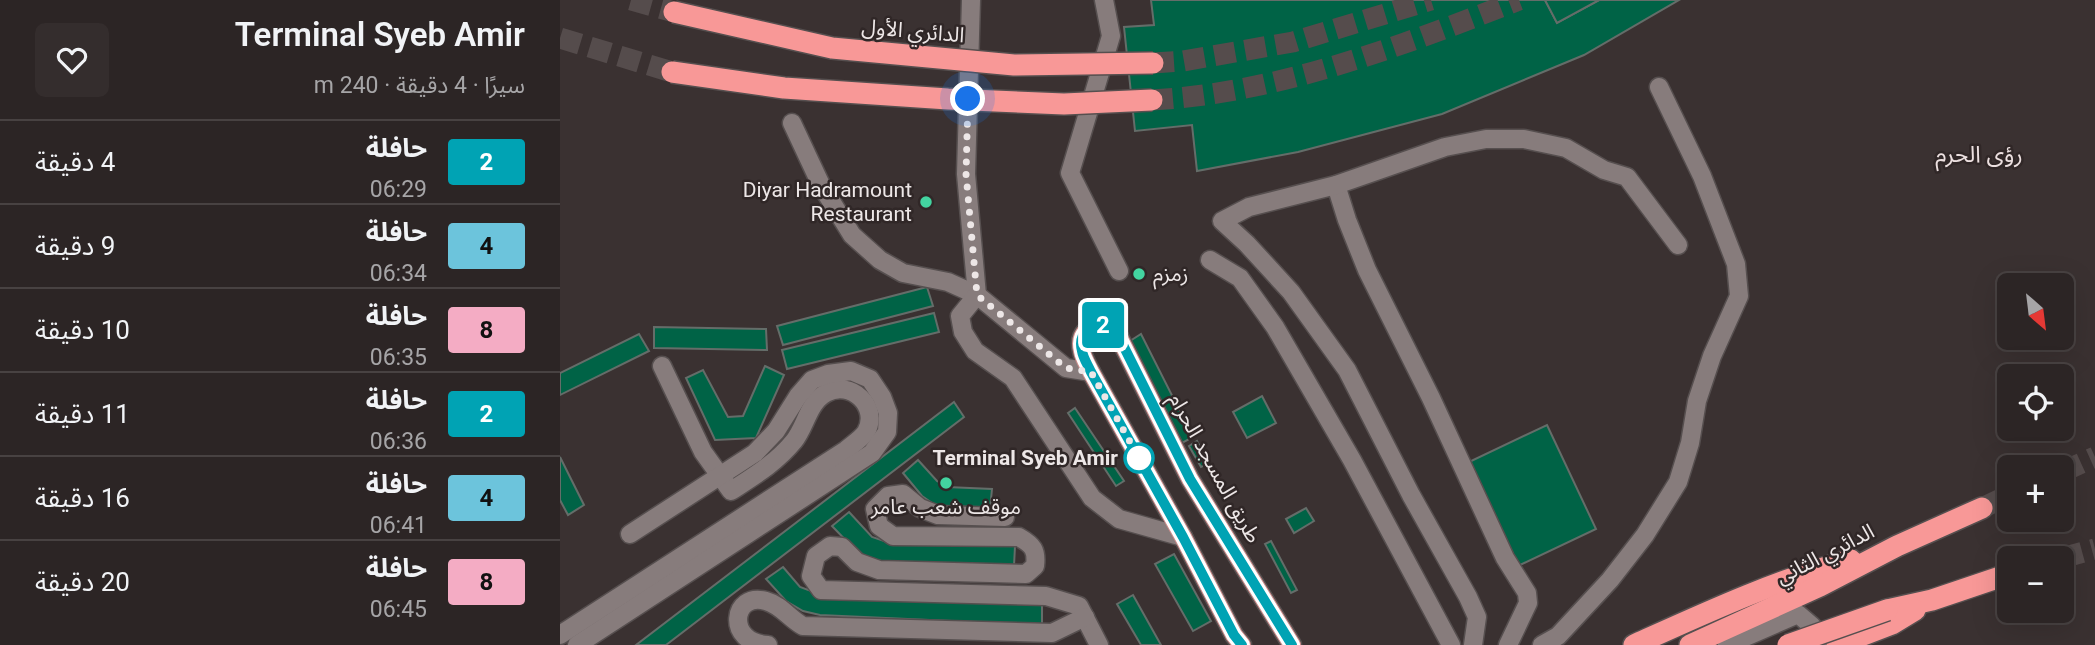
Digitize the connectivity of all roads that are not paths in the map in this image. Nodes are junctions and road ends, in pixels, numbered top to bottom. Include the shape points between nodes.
1 (971, 0) edge
2 (1104, 0) edge
3 (674, 12) tunnel mouth
4 (1153, 63) tunnel mouth
5 (672, 72) tunnel mouth
6 (1659, 87) dead end
7 (1152, 100) tunnel mouth
8 (792, 123) dead end
9 (1336, 185) junction
10 (1678, 244) dead end
11 (1210, 261) dead end
12 (1119, 271) dead end
13 (977, 295) junction
14 (662, 366) dead end
15 (1091, 372) junction
16 (726, 484) junction
17 (1982, 508) tunnel mouth
18 (1005, 517) dead end
19 (630, 534) dead end
20 (1183, 537) junction
21 (1816, 578) junction
22 (1997, 578) edge
23 (1085, 617) junction
24 (1889, 617) junction
25 (560, 635) edge
26 (577, 645) edge
27 (768, 645) edge
28 (1099, 645) edge
29 (1242, 645) edge
30 (1292, 645) edge
31 (1451, 645) edge
32 (1473, 645) edge
33 (1508, 645) edge
34 (1542, 645) edge
35 (1634, 645) edge
36 (1690, 645) edge
37 (1727, 645) edge
38 (1788, 645) edge
39 (1817, 645) edge
40 (1837, 645) edge

1 - 13 street via 966,174
2 - 12 street via 1111,36 1070,173
3 - 4 highway, الدائري الأول, bridge via 832,48 1014,65
5 - 7 highway, bridge via 784,88 948,99 1064,104
6 - 34 street via 1737,264 1739,296 1697,401 1678,482 1610,580 1558,636
8 - 13 street via 821,185 852,235 880,260 904,273 948,282
9 - 10 street via 1446,147 1486,139 1524,139 1566,148 1604,170 1627,177
9 - 32 street via 1249,207 1222,220 1292,292 1347,370 1468,597 1477,617
9 - 33 street via 1367,270 1505,558 1527,593 1528,603
11 - 31 street via 1240,278 1275,327
13 - 15 street via 1066,368
13 - 20 street via 960,316 963,332 975,351 1013,378 1092,498 1119,519
14 - 16 street via 703,452
15 - 20 main road
15 - 30 main road, طريق المسجد الحرام via 1081,348 1084,334 1104,325 1116,331 1190,479
16 - 19 street
16 - 25 street via 778,460 815,402 826,393 840,388 856,392 865,404 870,419 866,432 846,450
16 - 26 street via 776,431 812,380 851,371 870,379 882,397 888,413 887,432 872,453
17 - 21 highway, الدائري الثاني
18 - 23 street via 938,515 903,494 888,496 875,509 879,526 893,536 1020,537 1036,553 1035,566 1026,574 879,570 857,562 842,547 830,546 816,556 811,576 821,590 1046,596 1079,606
20 - 29 main road
21 - 35 highway via 1724,604
21 - 36 highway, الدائري الثاني
22 - 24 highway
23 - 27 street via 1052,633 803,626 778,606 753,600 737,617 739,629 745,637
23 - 28 street
24 - 38 highway, bridge
24 - 40 highway
37 - 39 street via 1798,614 1812,626

